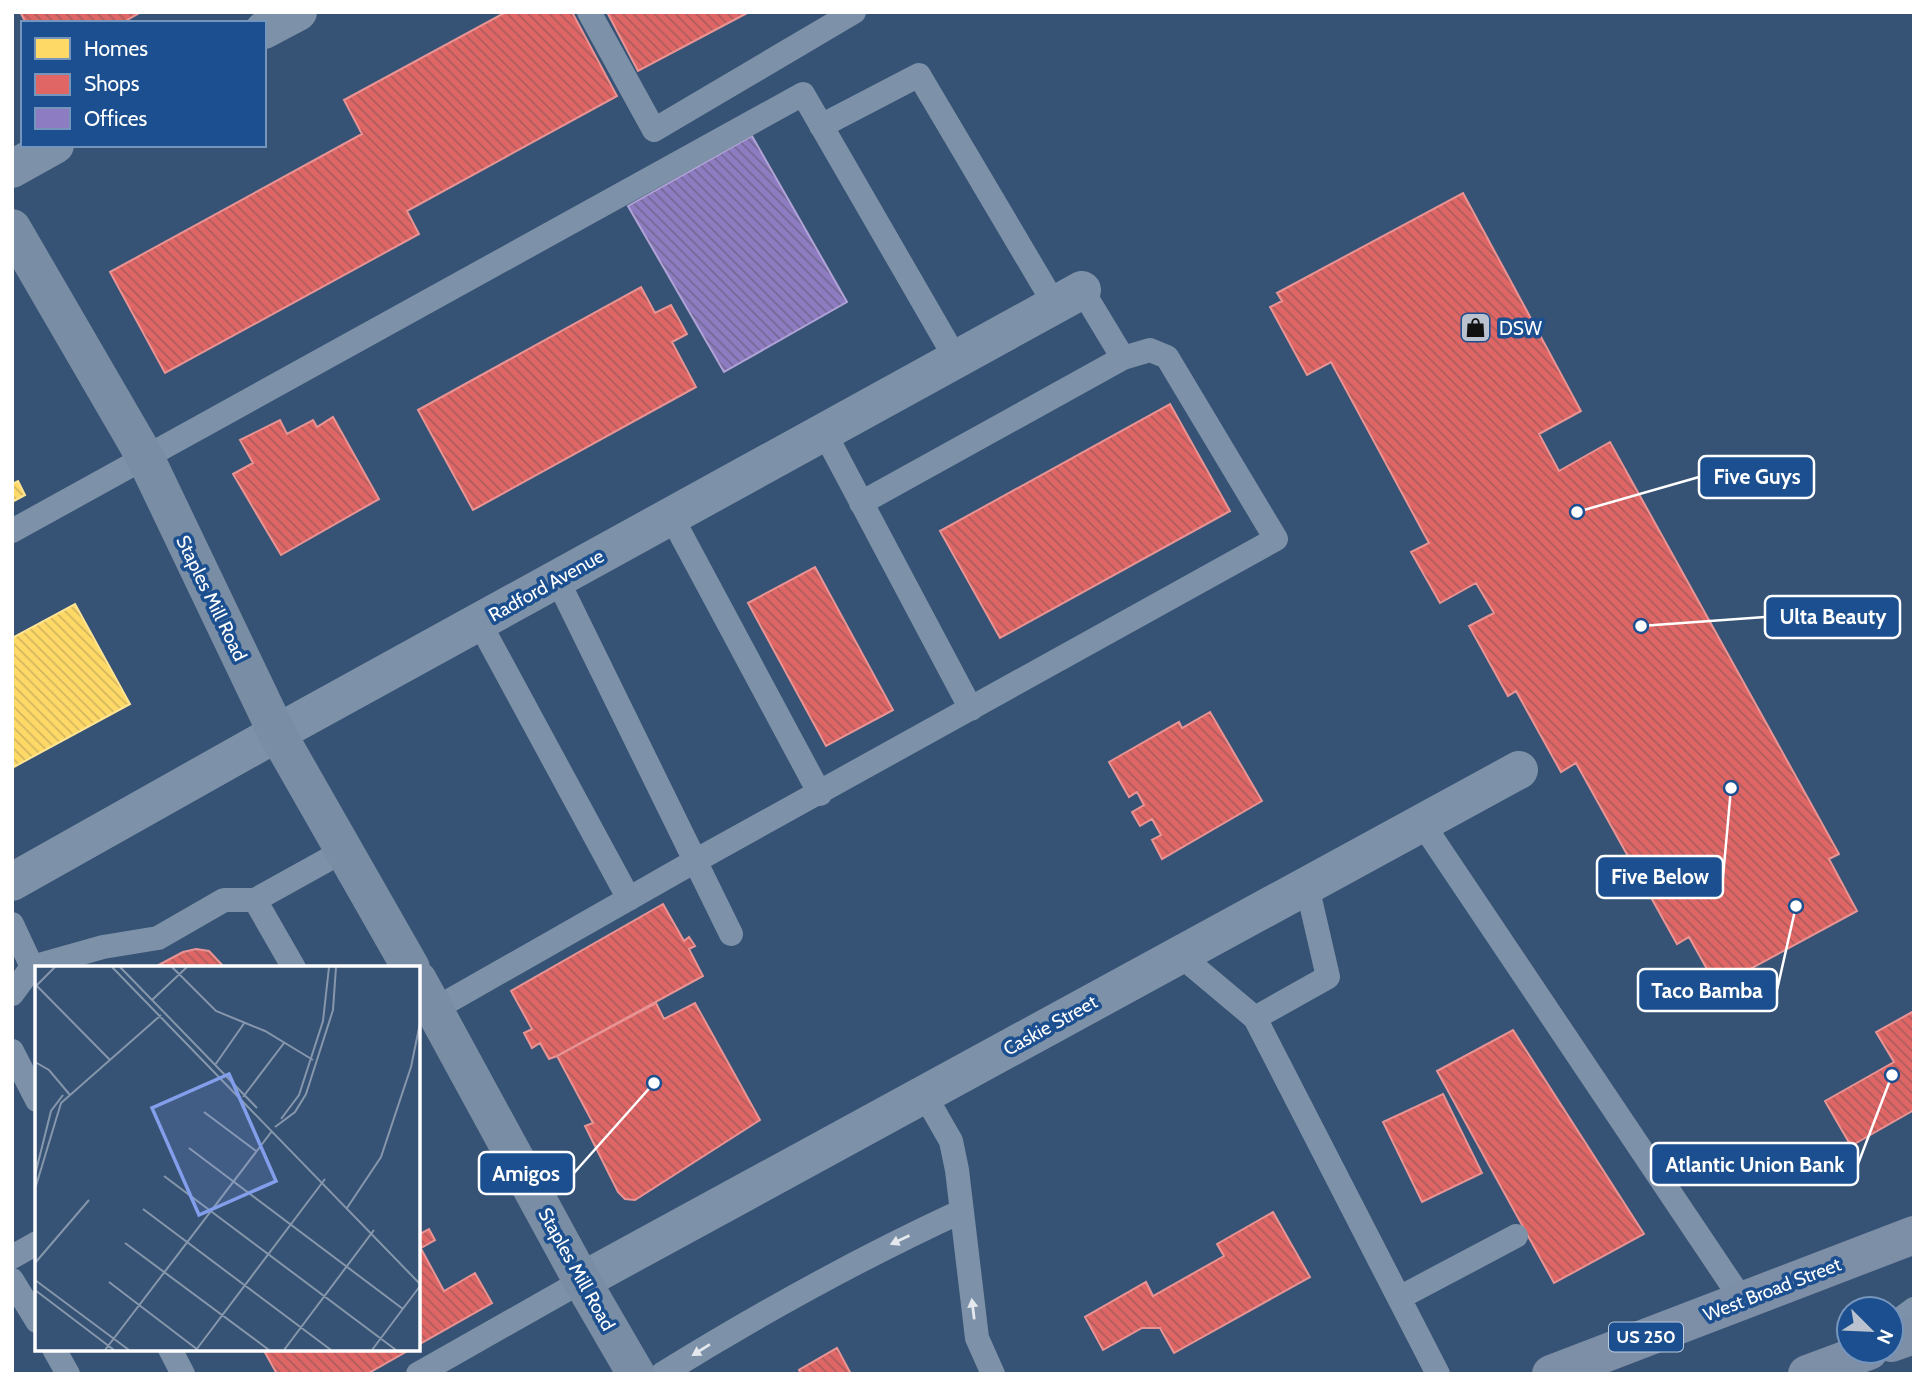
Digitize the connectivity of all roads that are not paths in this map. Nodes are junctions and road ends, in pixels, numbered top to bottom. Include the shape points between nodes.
1 (298, 12) edge
2 (589, 12) edge
3 (854, 12) edge
4 (266, 29) edge
5 (821, 126) junction
6 (51, 147) edge
7 (12, 169) edge
8 (12, 228) edge
9 (1068, 298) junction
10 (1123, 358) junction
11 (956, 359) junction
12 (824, 432) junction
13 (145, 457) junction
14 (861, 503) junction
15 (671, 516) junction
16 (12, 531) edge
17 (557, 579) junction
18 (479, 622) junction
19 (971, 709) junction
20 (278, 733) junction
21 (1519, 770) dead end
22 (820, 794) junction
23 (1422, 823) junction
24 (345, 850) junction
25 (695, 861) junction
26 (12, 882) edge
27 (1307, 886) junction
28 (629, 899) junction
29 (255, 900) junction
30 (12, 924) edge
31 (732, 934) dead end
32 (1180, 955) junction
33 (35, 966) edge
34 (36, 966) edge
35 (293, 966) edge
36 (410, 966) edge
37 (32, 967) junction
38 (12, 994) edge
39 (428, 1009) edge
40 (1255, 1018) junction
41 (12, 1051) edge
42 (923, 1094) junction
43 (35, 1096) edge
44 (962, 1211) junction
45 (1914, 1235) edge
46 (1516, 1236) dead end
47 (35, 1244) edge
48 (12, 1257) edge
49 (12, 1280) edge
50 (582, 1281) junction
51 (1399, 1298) junction
52 (1742, 1300) junction
53 (35, 1318) edge
54 (171, 1351) edge
55 (1835, 1363) edge
56 (183, 1374) edge
57 (418, 1374) edge
58 (636, 1374) edge
59 (662, 1374) edge
60 (993, 1374) edge
61 (1438, 1374) edge
62 (1551, 1374) edge
63 (1807, 1374) edge

1 - 4 street
2 - 3 lane via 654,130
5 - 9 lane via 919,75
5 - 11 lane
5 - 13 lane via 803,94
6 - 7 street
8 - 13 street, Staples Mill Road
9 - 10 lane
9 - 11 street, Radford Avenue
10 - 14 lane
10 - 19 lane via 1150,350 1167,357 1276,539
11 - 12 street, Radford Avenue
12 - 14 lane
12 - 15 street, Radford Avenue
13 - 16 lane
13 - 20 street, Staples Mill Road
14 - 19 lane
15 - 17 street, Radford Avenue
15 - 22 lane
17 - 18 street, Radford Avenue
17 - 25 lane
18 - 20 street, Radford Avenue
18 - 28 lane
19 - 22 lane
20 - 24 street, Staples Mill Road
20 - 26 street, Radford Avenue
21 - 23 street, Caskie Street
22 - 25 lane
23 - 27 street, Caskie Street
23 - 52 lane
24 - 29 lane
24 - 36 street, Staples Mill Road
25 - 28 lane
25 - 31 lane
27 - 32 street, Caskie Street
27 - 40 lane via 1328,977
28 - 39 lane
29 - 34 lane via 224,900 158,938
29 - 35 lane
30 - 37 lane
32 - 40 lane
32 - 42 street, Caskie Street
33 - 37 lane
37 - 38 lane
39 - 50 street, Staples Mill Road
40 - 51 lane
41 - 43 lane
42 - 44 lane via 951,1141
42 - 50 street, Caskie Street
44 -> 59 lane via 876,1251
60 -> 44 lane via 977,1338
45 - 52 main road, West Broad Street / US 250
46 - 51 lane
47 - 48 lane
49 - 53 lane
50 - 57 lane
50 - 58 street, Staples Mill Road
51 - 61 lane
52 - 62 main road, West Broad Street / US 250
54 - 56 lane
55 - 63 main road

